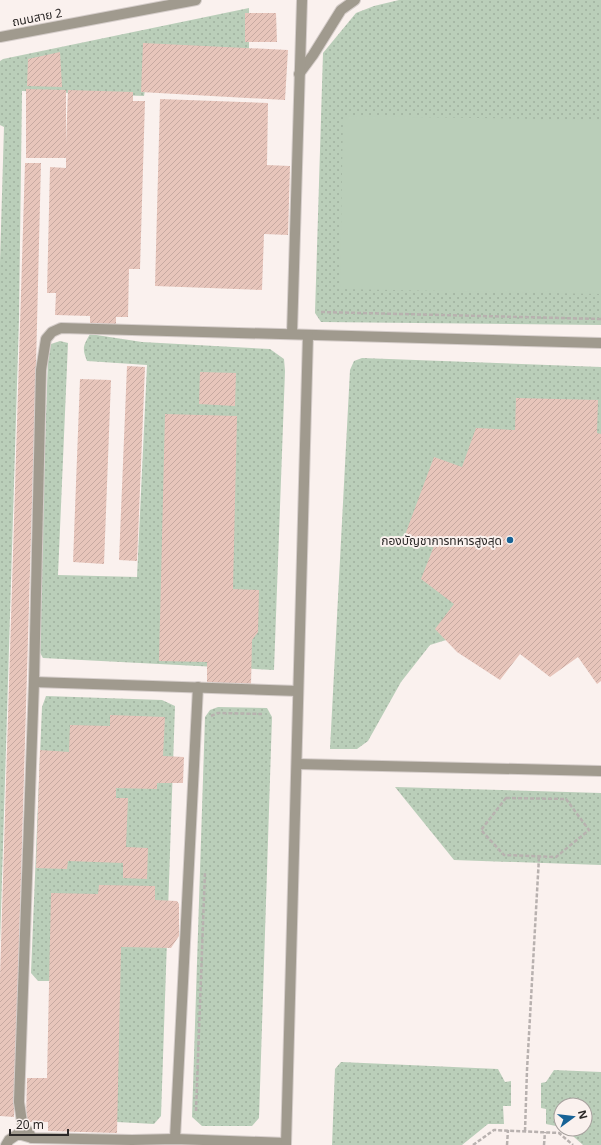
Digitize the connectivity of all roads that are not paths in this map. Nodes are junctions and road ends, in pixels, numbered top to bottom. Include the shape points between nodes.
1 (196, 0) edge
2 (302, 0) edge
3 (355, 0) edge
4 (0, 37) edge
5 (299, 74) junction
6 (292, 334) junction
7 (308, 335) junction
8 (601, 343) edge
9 (34, 682) junction
10 (198, 687) junction
11 (298, 691) junction
12 (296, 764) junction
13 (601, 771) edge
14 (32, 1138) junction
15 (176, 1139) junction
16 (286, 1144) edge
17 (6, 1145) edge

1 - 4 street, ถนนสาย 2
2 - 5 street
3 - 5 street via 341,10
5 - 6 street
6 - 7 street
6 - 9 street via 61,328 52,332 46,339 41,370
7 - 8 street
7 - 11 street
9 - 10 street
9 - 14 street via 19,1102 22,1122
10 - 11 street
10 - 15 street
11 - 12 street
12 - 13 street
12 - 16 street
14 - 15 street
14 - 17 street via 18,1134
15 - 16 street

